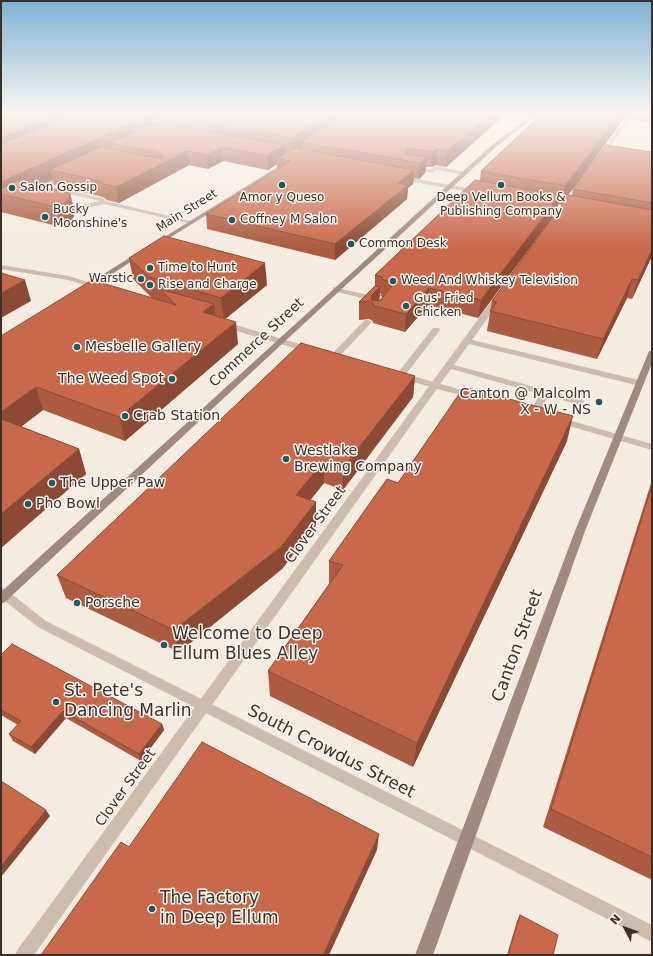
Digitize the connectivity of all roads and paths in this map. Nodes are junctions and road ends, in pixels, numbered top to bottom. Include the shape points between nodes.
1 (290, 158) edge
2 (294, 158) joint
3 (482, 158) edge
4 (600, 158) edge
5 (595, 164) edge
6 (407, 167) edge
7 (465, 173) junction
8 (72, 174) edge
9 (391, 176) edge
10 (45, 187) junction
11 (449, 187) junction
12 (484, 193) edge
13 (27, 195) edge
14 (104, 202) junction
15 (52, 205) edge
16 (192, 222) junction
17 (152, 246) edge
18 (146, 250) edge
19 (1, 267) edge
20 (90, 285) junction
21 (336, 289) junction
22 (80, 291) edge
23 (110, 291) edge
24 (503, 291) edge
25 (375, 315) edge
26 (213, 321) edge
27 (368, 322) dead end
28 (436, 330) dead end
29 (280, 341) junction
30 (467, 341) junction
31 (652, 352) edge
32 (449, 366) junction
33 (640, 383) junction
34 (435, 386) junction
35 (545, 392) junction
36 (481, 399) edge
37 (580, 402) dead end
38 (617, 438) junction
39 (652, 448) edge
40 (2, 596) edge
41 (203, 707) junction
42 (466, 840) junction
43 (652, 934) edge
44 (24, 955) edge
45 (424, 955) edge

1 - 2 street
2 - 16 main road, Main Street
3 - 7 main road, Commerce Street
4 - 5 street
6 - 7 street
7 - 11 main road, Commerce Street
8 - 10 main road
9 - 11 street
10 - 13 main road
10 - 14 street
11 - 12 street
11 - 21 main road, Commerce Street
14 - 15 street via 74,209
14 - 16 street
16 - 17 main road, Main Street
18 - 20 main road
19 - 20 street via 69,278
20 - 22 main road
20 - 23 street
21 - 25 street via 387,302
21 - 29 main road, Commerce Street
24 - 30 street, Clover Street
26 - 29 street
27 - 29 street via 331,356
28 - 34 street via 396,374
29 - 40 main road, Commerce Street
30 - 32 street, Clover Street
30 - 33 street
31 - 33 main road, Canton Street
32 - 34 street, Clover Street
32 - 35 street
33 - 38 main road, Canton Street
34 - 36 street
34 - 41 street, Clover Street
35 - 37 street
35 - 38 street via 537,415
38 - 39 street
38 - 42 main road, Canton Street
40 - 41 street, South Crowdus Street via 42,624
41 - 42 street, South Crowdus Street
41 - 44 street, Clover Street
42 - 43 street, South Crowdus Street
42 - 45 main road, Canton Street

